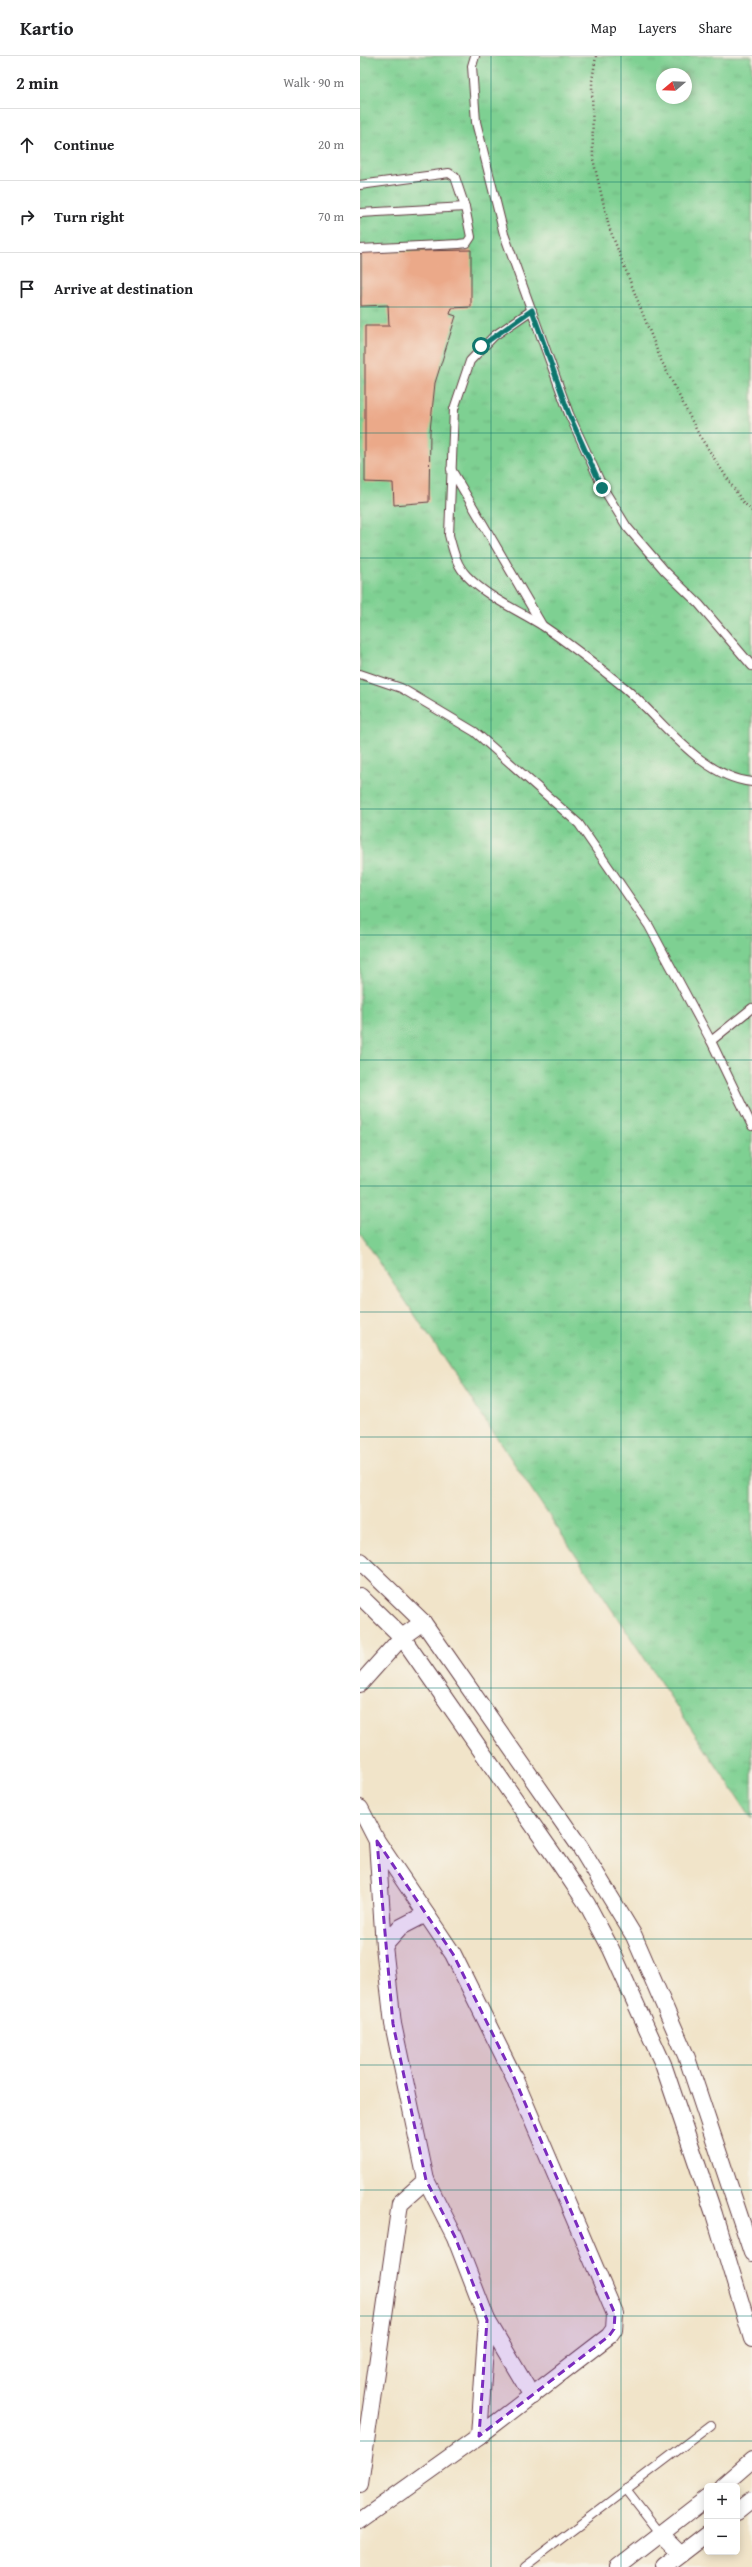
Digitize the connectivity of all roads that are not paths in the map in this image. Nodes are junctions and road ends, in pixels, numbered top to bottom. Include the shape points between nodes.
1 (475, 56) edge
2 (360, 185) edge
3 (465, 207) junction
4 (360, 213) edge
5 (360, 250) edge
6 (532, 310) junction
7 (450, 468) junction
8 (544, 627) junction
9 (752, 666) edge
10 (360, 674) edge
11 (752, 782) edge
12 (752, 1008) edge
13 (711, 1041) junction
14 (752, 1126) edge
15 (360, 1561) edge
16 (360, 1596) edge
17 (423, 1622) junction
18 (402, 1637) junction
19 (360, 1684) edge
20 (360, 1808) edge
21 (377, 1841) junction
22 (426, 1914) junction
23 (384, 1946) junction
24 (426, 2180) junction
25 (739, 2209) junction
26 (714, 2214) junction
27 (752, 2253) edge
28 (487, 2320) junction
29 (752, 2339) edge
30 (532, 2396) junction
31 (711, 2425) dead end
32 (479, 2436) junction
33 (752, 2460) edge
34 (725, 2483) edge
35 (360, 2484) edge
36 (626, 2489) junction
37 (704, 2500) edge
38 (752, 2500) edge
39 (740, 2510) edge
40 (360, 2521) edge
41 (661, 2534) junction
42 (704, 2536) edge
43 (681, 2554) junction
44 (524, 2567) edge
45 (618, 2567) edge
46 (664, 2567) edge

1 - 6 lane via 472,66 476,122 504,234
2 - 3 lane via 449,173 455,177
3 - 4 lane
3 - 5 lane via 471,237 467,243
6 - 7 lane via 490,340 470,361 454,409
6 - 9 lane via 569,414 602,488 627,527 699,604
7 - 8 lane
7 - 8 lane via 449,535 459,565 477,586
8 - 11 lane via 626,689 702,760 724,773
10 - 13 lane via 401,688 475,732 579,824 648,926
12 - 13 lane
13 - 14 lane
15 - 17 street
16 - 18 street
17 - 18 street
17 - 25 street via 580,1847 634,1936 687,2058
18 - 19 street
18 - 26 street via 587,1904 611,1949 664,2064
20 - 21 street
21 - 22 street
21 - 23 street
22 - 23 street via 401,1927
22 - 30 street via 453,1954 512,2074 615,2314 614,2329 609,2336
23 - 24 street via 394,2024
24 - 28 street via 455,2237
24 - 35 street via 400,2203
25 - 26 street
25 - 27 street
26 - 29 street
28 - 30 street
28 - 32 street
30 - 32 street
31 - 36 lane
32 - 40 street
33 - 34 street
36 - 41 lane
36 - 44 lane
37 - 41 street
38 - 39 street
41 - 43 street
41 - 45 street
42 - 43 street
43 - 46 street

